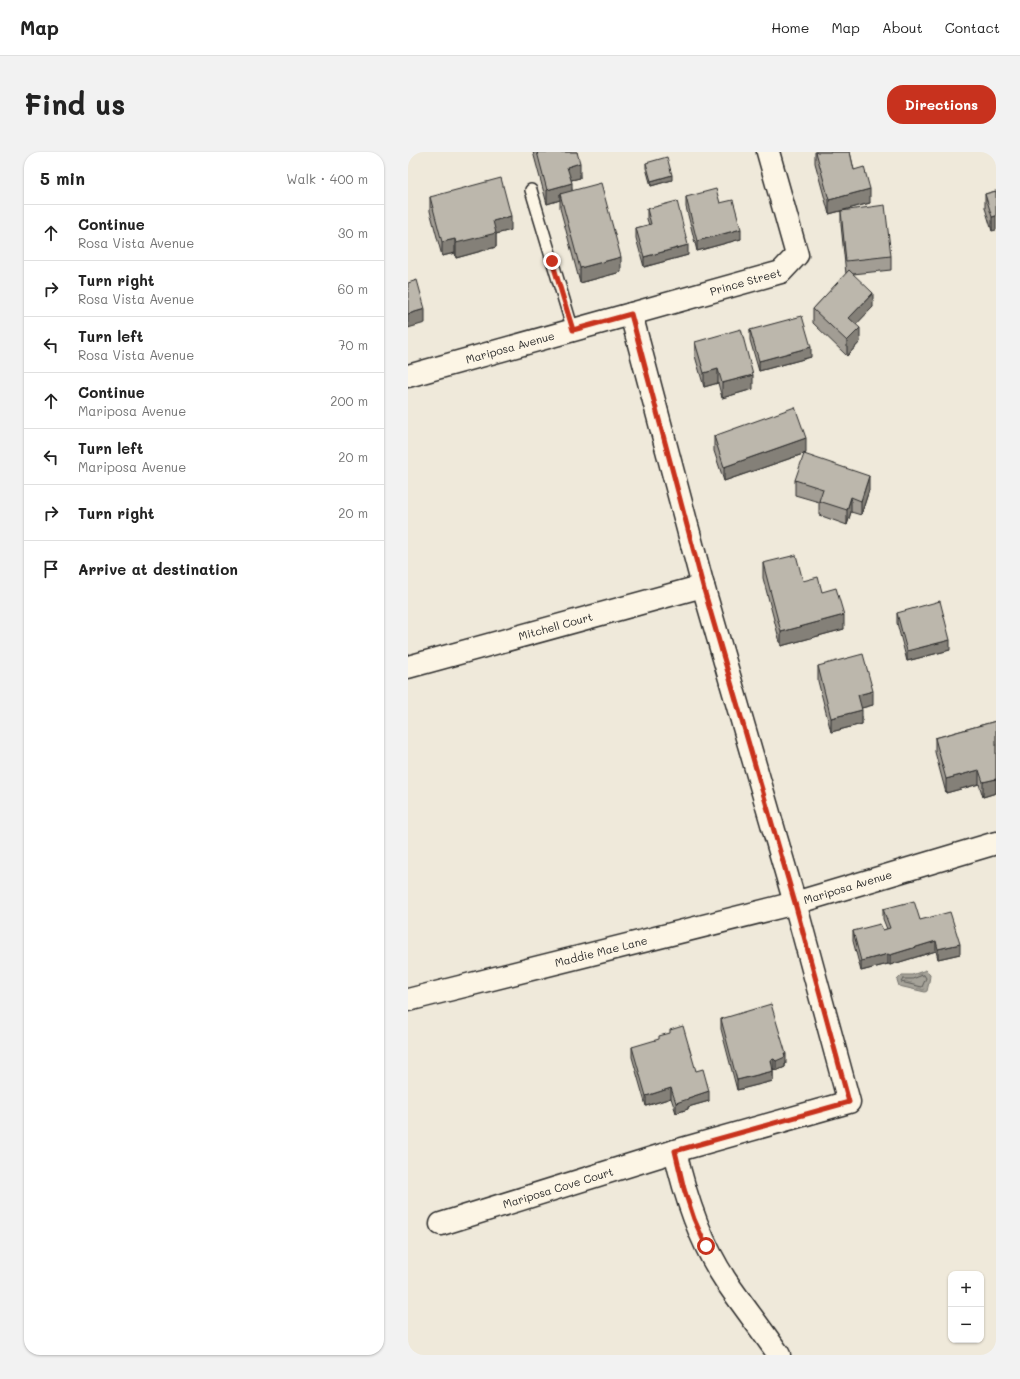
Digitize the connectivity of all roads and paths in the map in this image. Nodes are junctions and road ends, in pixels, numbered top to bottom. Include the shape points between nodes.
1 (768, 152) edge
2 (531, 190) dead end
3 (631, 314) junction
4 (573, 330) junction
5 (408, 376) edge
6 (703, 586) junction
7 (408, 667) edge
8 (996, 843) edge
9 (795, 903) junction
10 (408, 1000) edge
11 (675, 1151) junction
12 (441, 1224) dead end
13 (779, 1355) edge

1 - 3 street, Prince Street via 797,255 781,272
2 - 4 lane
3 - 4 street, Mariposa Avenue
3 - 6 street, Mariposa Avenue
4 - 5 street, Mariposa Avenue
6 - 7 street, Mitchell Court
6 - 9 street, Mariposa Avenue
8 - 9 street, Mariposa Avenue
9 - 10 street, Maddie Mae Lane
9 - 11 street, Mariposa Cove Court via 849,1102
11 - 12 street, Mariposa Cove Court
11 - 13 street via 684,1189 706,1246 725,1280

